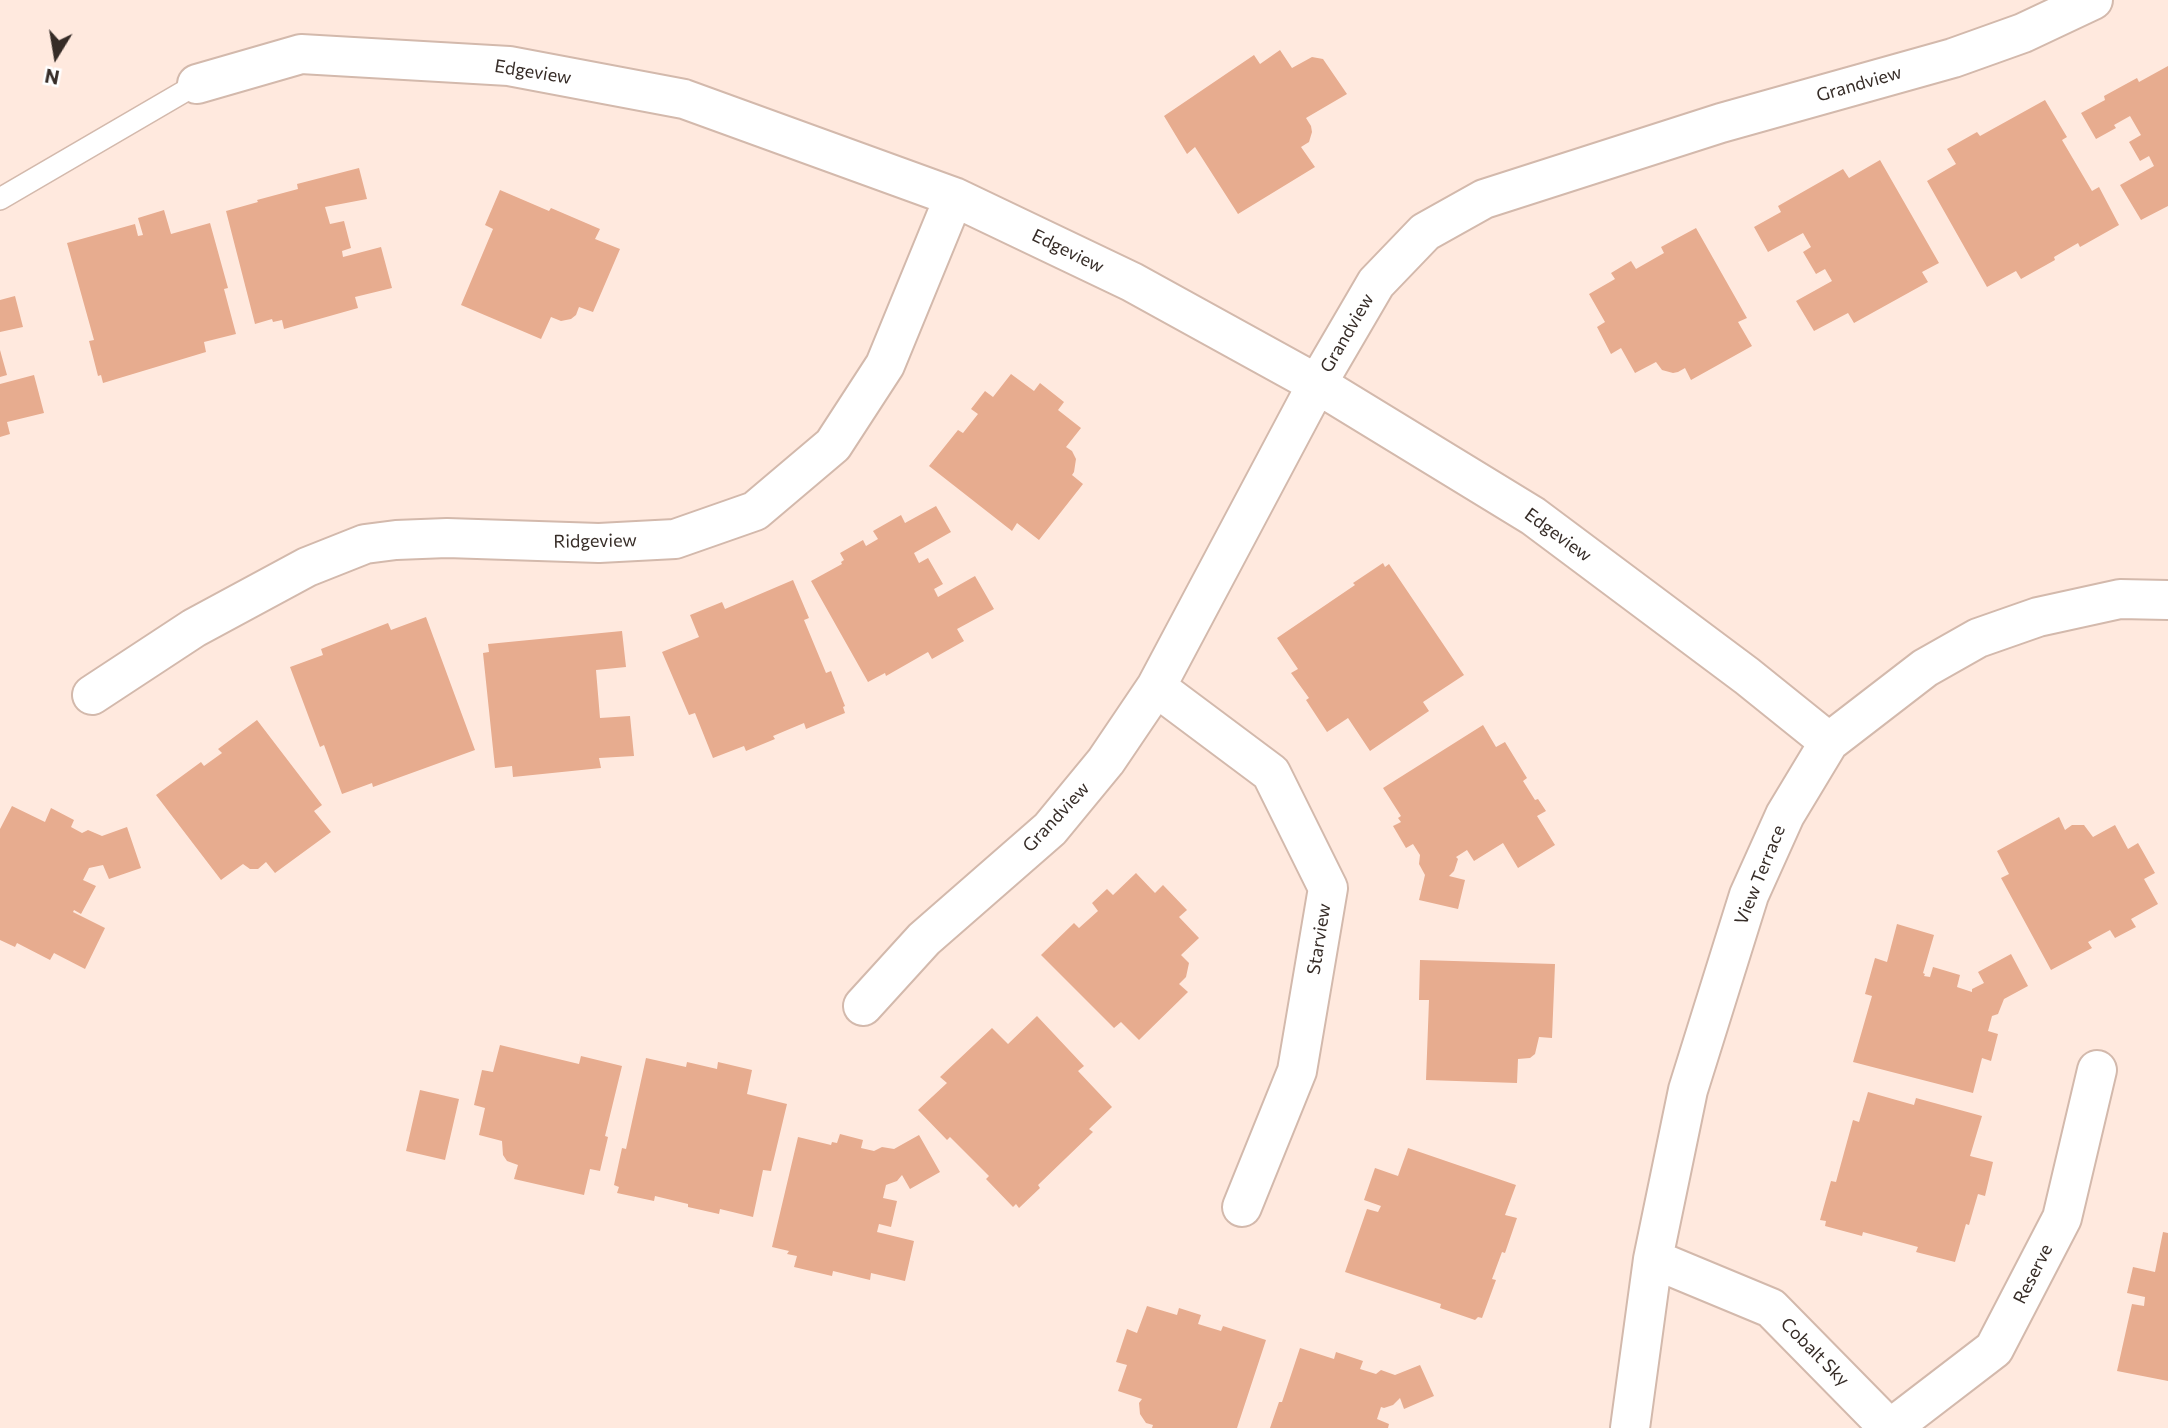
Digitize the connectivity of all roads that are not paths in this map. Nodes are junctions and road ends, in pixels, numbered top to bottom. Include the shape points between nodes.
1 (2093, 0) edge
2 (197, 84) joint
3 (954, 197) junction
4 (0, 199) edge
5 (1317, 384) junction
6 (2168, 600) edge
7 (1156, 687) junction
8 (92, 695) dead end
9 (1829, 741) junction
10 (863, 1006) dead end
11 (2097, 1070) dead end
12 (1242, 1207) dead end
13 (1653, 1259) junction
14 (1630, 1428) edge
15 (1890, 1428) edge

1 - 5 street, Grandview via 2024,33 1953,58 1721,123 1484,199 1425,232 1376,283
2 - 3 street, Edgeview via 301,54 509,66 684,99
2 - 4 lane
3 - 5 street, Edgeview via 1132,282
3 - 8 street, Ridgeview via 885,365 833,445 755,511 675,539 598,543 447,538 365,544 307,567 194,628
5 - 7 street, Grandview
5 - 9 street, Edgeview via 1533,516
6 - 9 street, View Terrace via 2120,599 2038,617 1978,638 1925,668
7 - 10 street, Grandview via 1106,761 1050,829 924,939
7 - 12 street, Starview via 1271,774 1328,888 1297,1072
9 - 13 street, View Terrace via 1786,815 1749,895 1688,1090
11 - 15 street, Reserve via 2062,1218 1994,1349
13 - 14 street, View Terrace
13 - 15 street, Cobalt Sky via 1771,1308

